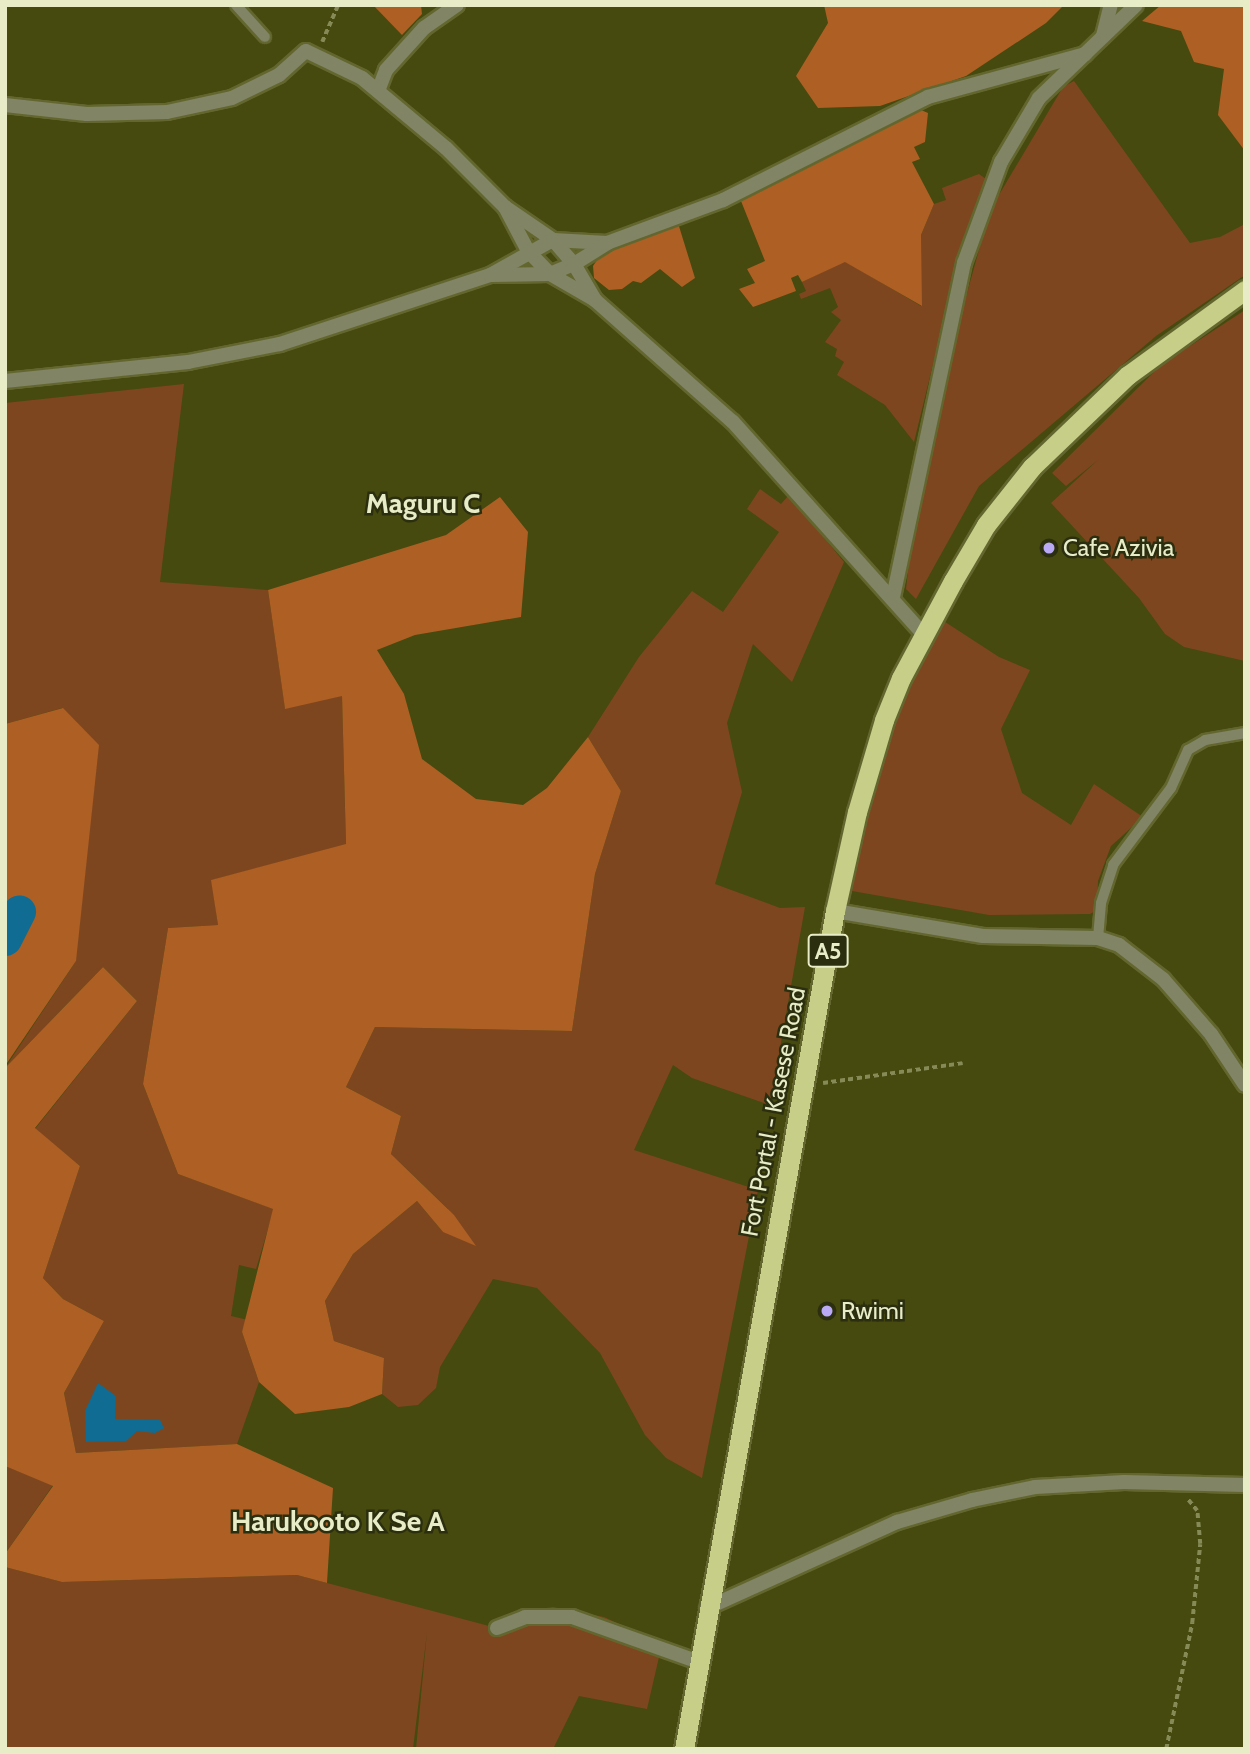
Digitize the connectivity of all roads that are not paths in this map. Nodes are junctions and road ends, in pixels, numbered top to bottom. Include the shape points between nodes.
1 (236, 5) edge
2 (457, 5) edge
3 (1111, 5) edge
4 (1136, 5) edge
5 (265, 37) dead end
6 (1103, 37) junction
7 (1085, 54) junction
8 (377, 91) junction
9 (5, 105) edge
10 (505, 206) junction
11 (553, 240) junction
12 (607, 243) junction
13 (528, 251) junction
14 (574, 264) junction
15 (550, 274) junction
16 (490, 275) junction
17 (1245, 290) edge
18 (596, 300) junction
19 (5, 381) edge
20 (893, 597) junction
21 (923, 634) junction
22 (1245, 733) edge
23 (835, 911) junction
24 (1098, 938) junction
25 (1245, 1085) edge
26 (1245, 1485) edge
27 (707, 1608) junction
28 (497, 1628) dead end
29 (699, 1662) junction
30 (684, 1749) edge

1 - 5 lane
2 - 8 street via 424,28 386,69
3 - 6 street
4 - 6 street
6 - 7 street
7 - 12 street via 928,97 723,200
7 - 20 street via 1038,98 1001,162 964,263
8 - 9 street via 362,78 306,51 279,75 232,98 167,112 87,114
8 - 10 street via 446,148
10 - 11 street
10 - 13 street
11 - 12 street
11 - 13 street
11 - 14 street
12 - 14 street
13 - 15 street
13 - 16 street
14 - 15 street
14 - 18 street
15 - 16 street
15 - 18 street
16 - 19 street via 280,344 188,362
17 - 21 highway, Fort Portal - Kasese Road / A5 via 1128,375 1032,467 986,526
18 - 20 street via 761,449
20 - 21 street
21 - 23 highway, Fort Portal - Kasese Road / A5 via 901,678 869,766
22 - 24 lane via 1205,740 1188,750 1171,788 1113,866 1101,903
23 - 24 street via 983,936
23 - 27 highway, Fort Portal - Kasese Road / A5
24 - 25 street via 1135,953 1163,979 1211,1034
26 - 27 street via 1124,1482 1035,1487 972,1500 897,1522
27 - 29 highway, Fort Portal - Kasese Road / A5
28 - 29 street via 526,1617 572,1617
29 - 30 highway, Fort Portal - Kasese Road / A5

